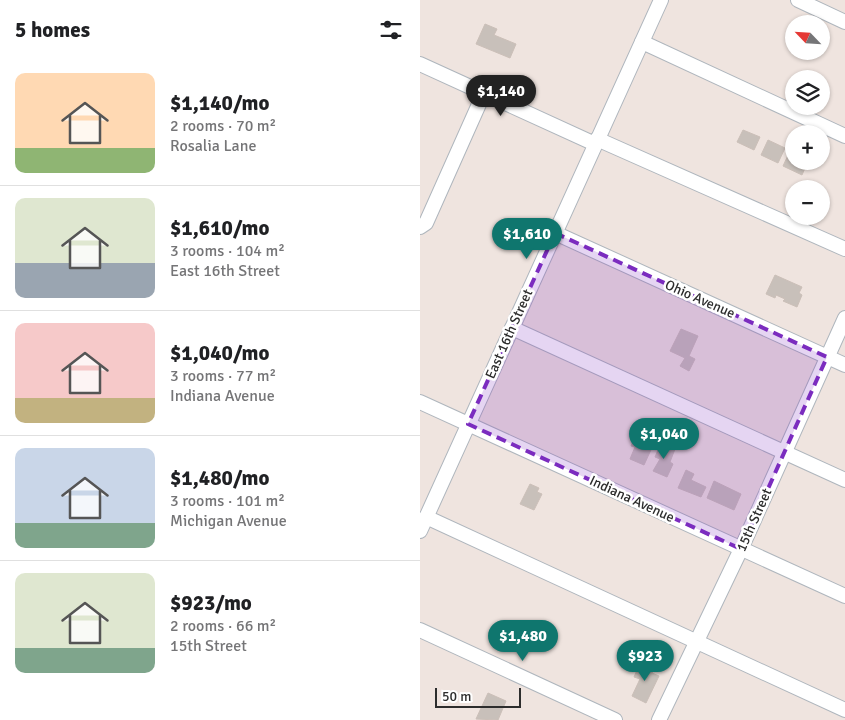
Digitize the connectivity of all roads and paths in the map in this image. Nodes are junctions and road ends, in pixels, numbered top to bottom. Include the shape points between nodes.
1 (661, 0) edge
2 (798, 0) edge
3 (845, 22) edge
4 (642, 42) junction
5 (420, 64) edge
6 (484, 93) junction
7 (845, 136) edge
8 (596, 141) junction
9 (420, 227) edge
10 (555, 233) junction
11 (845, 250) edge
12 (845, 318) edge
13 (512, 328) junction
14 (828, 356) junction
15 (845, 365) edge
16 (420, 402) edge
17 (468, 424) junction
18 (784, 453) junction
19 (845, 480) edge
20 (426, 517) junction
21 (420, 531) edge
22 (741, 549) junction
23 (845, 596) edge
24 (420, 630) edge
25 (697, 641) junction
26 (845, 710) edge
27 (615, 720) edge
28 (659, 720) edge

1 - 4 street, East 16th Street
2 - 3 street
4 - 7 street
4 - 8 street, East 16th Street
5 - 6 street
6 - 8 street
6 - 9 street via 426,223
8 - 10 street, East 16th Street
8 - 11 street
10 - 13 street, East 16th Street
10 - 14 street, Ohio Avenue
12 - 14 street, 15th Street
13 - 17 street, East 16th Street
13 - 18 street
14 - 15 street, Ohio Avenue
14 - 18 street, 15th Street
16 - 17 street, Indiana Avenue
17 - 20 street, East 16th Street
17 - 22 street, Indiana Avenue
18 - 19 street
18 - 22 street, 15th Street
20 - 21 street, East 16th Street
20 - 25 street
22 - 23 street, Indiana Avenue
22 - 25 street, 15th Street
24 - 27 street
25 - 26 street
25 - 28 street, 15th Street

